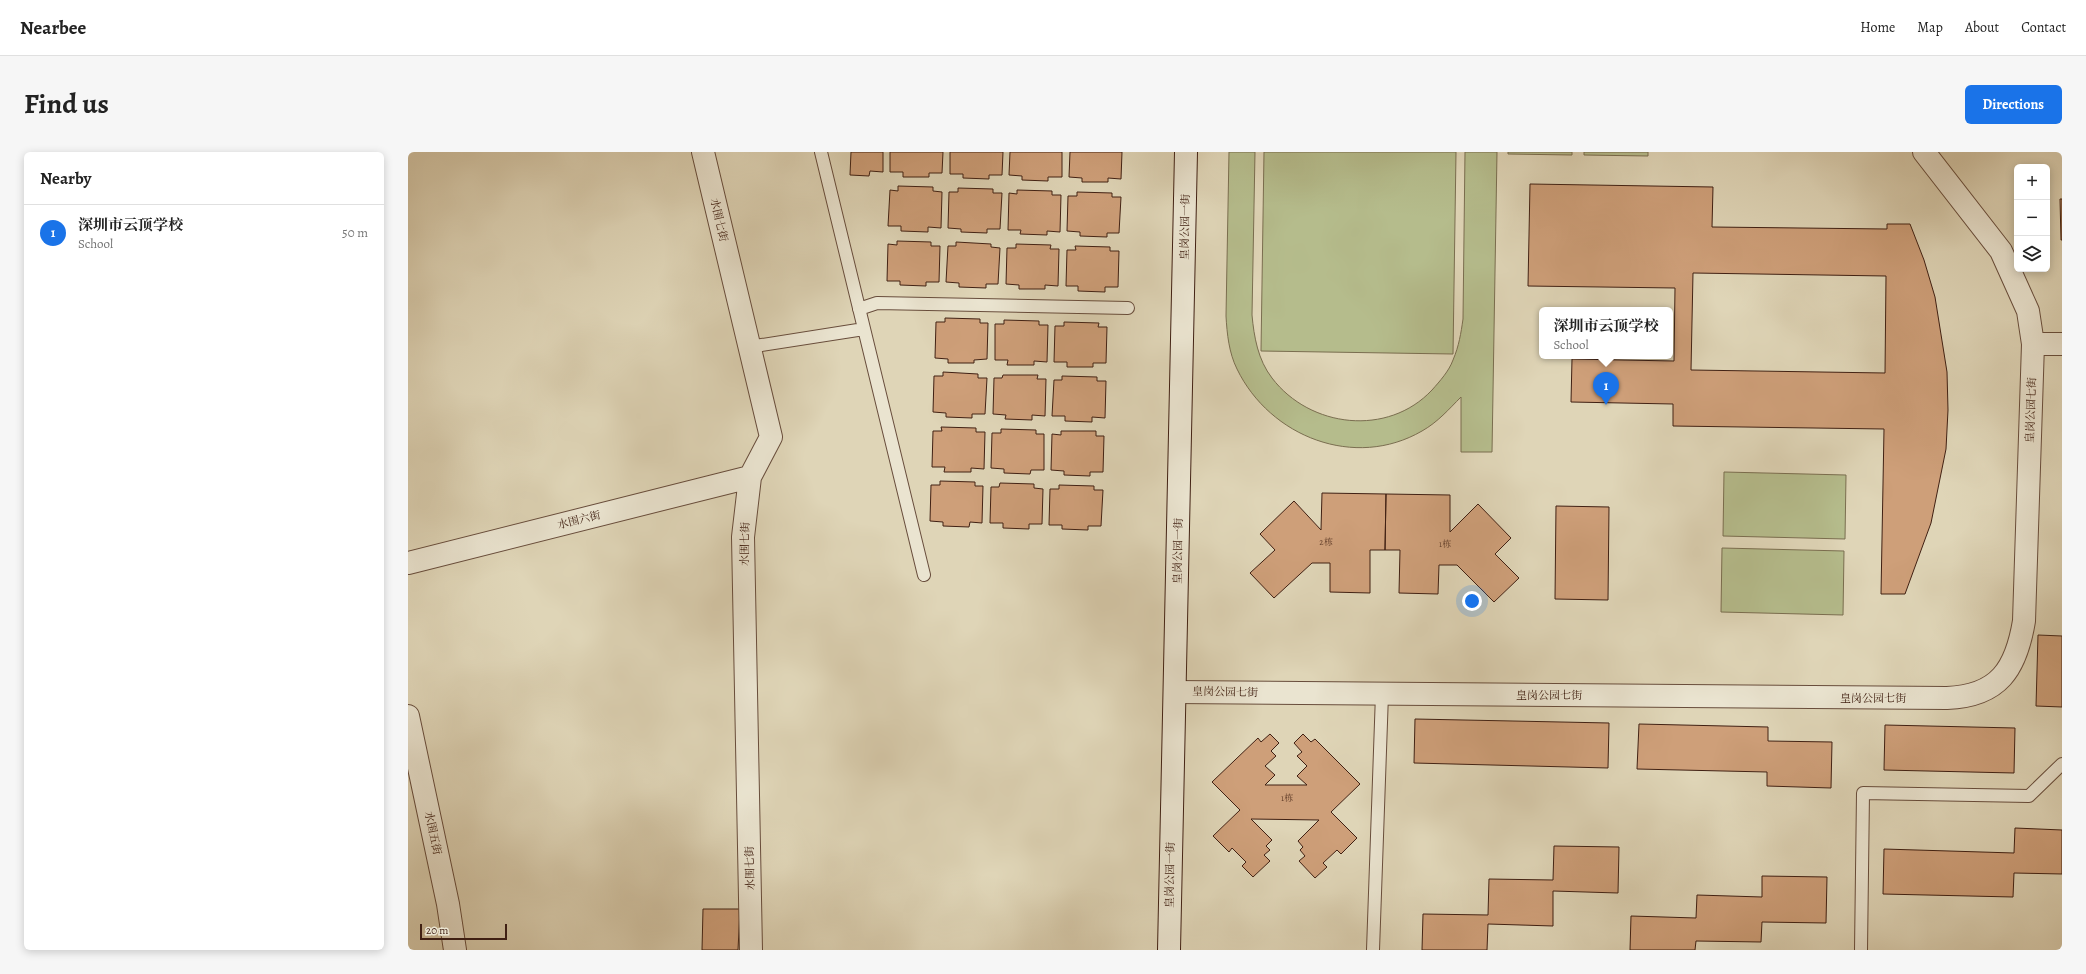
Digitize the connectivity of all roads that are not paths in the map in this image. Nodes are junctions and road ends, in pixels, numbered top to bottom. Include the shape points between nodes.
1 (703, 152) edge
2 (821, 152) edge
3 (1186, 152) edge
4 (1924, 152) edge
5 (1128, 308) dead end
6 (859, 309) junction
7 (864, 329) junction
8 (2033, 344) junction
9 (2062, 344) edge
10 (749, 347) junction
11 (750, 477) junction
12 (408, 563) edge
13 (924, 575) dead end
14 (1175, 692) junction
15 (1382, 694) junction
16 (408, 716) edge
17 (2062, 764) edge
18 (455, 950) edge
19 (751, 950) edge
20 (1169, 950) edge
21 (1373, 950) edge
22 (1861, 950) edge

1 - 10 street, 水围七街
2 - 6 lane
3 - 14 street, 皇岗公园一街
4 - 8 street, 皇岗公园七街 via 2001,251 2028,311
5 - 6 lane via 877,303
6 - 7 lane
7 - 10 lane
7 - 13 lane
8 - 9 street
8 - 15 street, 皇岗公园七街 via 2024,621 2014,660 2005,674 1981,692 1963,698
10 - 11 street, 水围七街 via 771,437
11 - 12 street, 水围六街
11 - 19 street, 水围七街 via 743,536
14 - 15 street, 皇岗公园七街
14 - 20 street, 皇岗公园一街
15 - 21 lane
16 - 18 street, 水围五街 via 448,904
17 - 22 lane via 2029,796 1864,793

